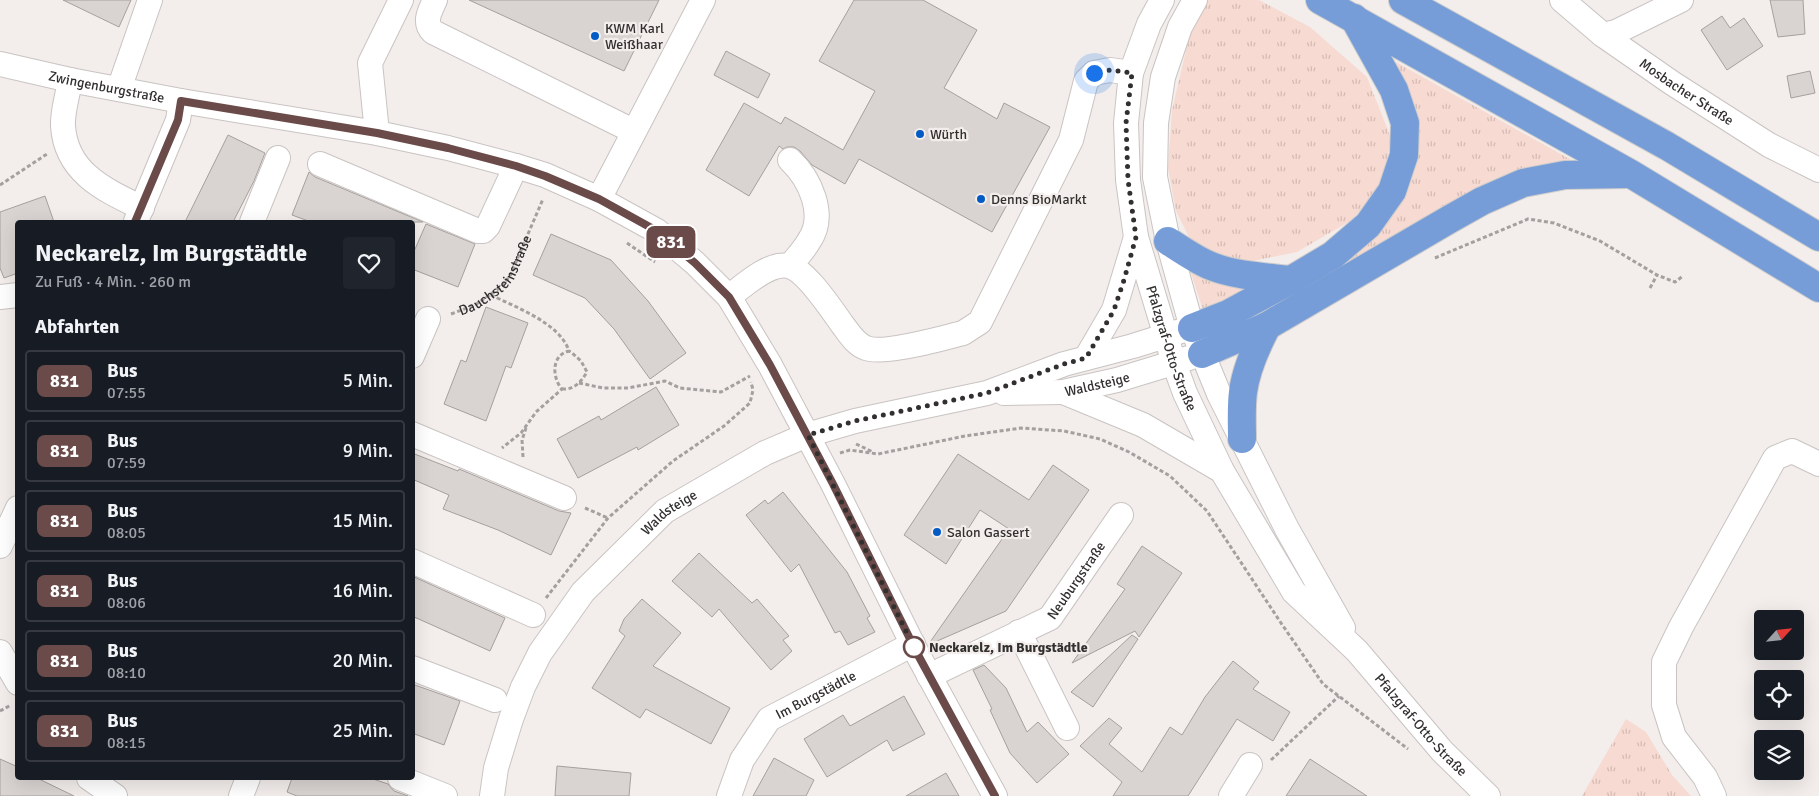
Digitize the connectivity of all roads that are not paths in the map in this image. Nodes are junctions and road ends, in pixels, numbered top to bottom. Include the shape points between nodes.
1 (150, 0) edge
2 (401, 0) edge
3 (436, 0) edge
4 (703, 0) edge
5 (1162, 0) edge
6 (1195, 0) edge
7 (1320, 0) edge
8 (1403, 0) edge
9 (1562, 0) edge
10 (1681, 0) edge
11 (1354, 18) junction
12 (1603, 35) junction
13 (0, 64) edge
14 (1132, 73) junction
15 (70, 80) junction
16 (119, 89) junction
17 (181, 101) junction
18 (633, 130) junction
19 (377, 133) junction
20 (278, 158) dead end
21 (790, 160) dead end
22 (320, 164) dead end
23 (516, 166) junction
24 (1819, 170) edge
25 (1630, 174) junction
26 (599, 199) junction
27 (139, 215) edge
28 (253, 220) edge
29 (1136, 237) junction
30 (1819, 237) edge
31 (1168, 240) junction
32 (790, 266) junction
33 (1291, 280) junction
34 (1819, 288) edge
35 (15, 295) edge
36 (0, 297) edge
37 (729, 297) junction
38 (428, 319) road end
39 (1267, 326) junction
40 (1192, 328) junction
41 (1166, 337) junction
42 (415, 349) edge
43 (1202, 354) junction
44 (1086, 358) junction
45 (1174, 363) junction
46 (1063, 392) junction
47 (987, 393) junction
48 (415, 435) edge
49 (808, 435) junction
50 (1242, 439) junction
51 (1819, 464) edge
52 (1222, 471) junction
53 (564, 498) dead end
54 (1121, 515) dead end
55 (15, 518) edge
56 (0, 546) edge
57 (415, 562) edge
58 (533, 615) road end
59 (1019, 632) junction
60 (912, 644) junction
61 (1357, 651) junction
62 (0, 652) edge
63 (415, 669) edge
64 (929, 676) junction
65 (15, 678) edge
66 (495, 700) dead end
67 (1067, 728) dead end
68 (1674, 737) junction
69 (1250, 765) road end
70 (92, 780) edge
71 (247, 780) edge
72 (405, 780) edge
73 (115, 796) edge
74 (241, 796) edge
75 (445, 796) edge
76 (492, 796) edge
77 (729, 796) edge
78 (995, 796) edge
79 (1231, 796) edge
80 (1488, 796) edge
81 (1714, 796) edge
82 (1730, 796) edge

1 - 16 street
2 - 19 street via 370,63
3 - 18 street via 427,20 433,32
4 - 18 street
5 - 14 street, Pfalzgraf-Otto-Straße via 1149,24
6 - 31 street, Pfalzgraf-Otto-Straße via 1180,27 1163,77 1156,123 1155,177
7 - 11 highway
8 - 30 highway via 1667,146
9 - 12 street, Mosbacher Straße
10 - 12 street via 1616,32
11 - 25 highway
11 - 33 highway via 1394,90 1405,123 1404,155 1392,191 1368,225 1333,255
12 - 24 street, Mosbacher Straße via 1769,146
13 - 15 street, Zwingenburgstraße
14 - 29 street, Pfalzgraf-Otto-Straße via 1126,123 1128,180
14 - 32 street via 1110,70 1094,73 1086,81 1071,140 980,322 972,328 963,333 890,348 868,349 855,341 816,289
15 - 16 street, Zwingenburgstraße
15 - 27 street via 63,124 71,156 86,175
16 - 17 street, Zwingenburgstraße
17 - 19 street, Zwingenburgstraße
17 - 27 street via 178,120
18 - 26 street
19 - 23 street, Zwingenburgstraße
20 - 28 street
21 - 32 street via 809,185 817,220 810,241
22 - 23 street via 478,231 488,226
23 - 26 street, Zwingenburgstraße
25 - 34 highway
25 - 39 highway via 1565,175 1523,183 1482,201
26 - 37 street, Zwingenburgstraße via 657,231
29 - 41 street, Pfalzgraf-Otto-Straße
29 - 44 street via 1114,310
31 - 33 highway via 1211,266
31 - 40 street, Pfalzgraf-Otto-Straße
32 - 37 street via 759,274
33 - 40 highway via 1228,314
35 - 36 street
37 - 49 street, Zwingenburgstraße
38 - 42 street
39 - 43 highway
39 - 50 highway via 1247,370 1242,393
40 - 41 street, Waldsteige
40 - 43 street, Pfalzgraf-Otto-Straße
41 - 44 street, Waldsteige
41 - 45 street, Pfalzgraf-Otto-Straße
43 - 45 street, Waldsteige
43 - 50 street, Pfalzgraf-Otto-Straße via 1218,394
44 - 47 street, Waldsteige
45 - 46 street, Waldsteige
45 - 52 street, Pfalzgraf-Otto-Straße
46 - 47 street, Waldsteige
46 - 52 street via 1142,425
47 - 49 street, Waldsteige via 855,421
48 - 53 street
49 - 60 street
49 - 76 street, Waldsteige via 765,453 665,511 584,592 540,653 523,687 496,768
50 - 61 street, Pfalzgraf-Otto-Straße via 1287,529
51 - 68 street via 1792,451 1775,458 1677,634 1664,662 1664,705
52 - 61 street, Pfalzgraf-Otto-Straße via 1294,592
54 - 59 street, Neuburgstraße via 1050,618
55 - 56 street
57 - 58 street
59 - 64 street, Neuburgstraße
59 - 67 street
60 - 64 street
60 - 77 street, Im Burgstädtle via 769,719 742,760
61 - 80 street, Pfalzgraf-Otto-Straße via 1442,751
62 - 65 street
63 - 66 street
64 - 78 street
68 - 81 street via 1705,778
68 - 82 street via 1724,782
69 - 79 street
70 - 73 street
71 - 74 street
72 - 75 street

